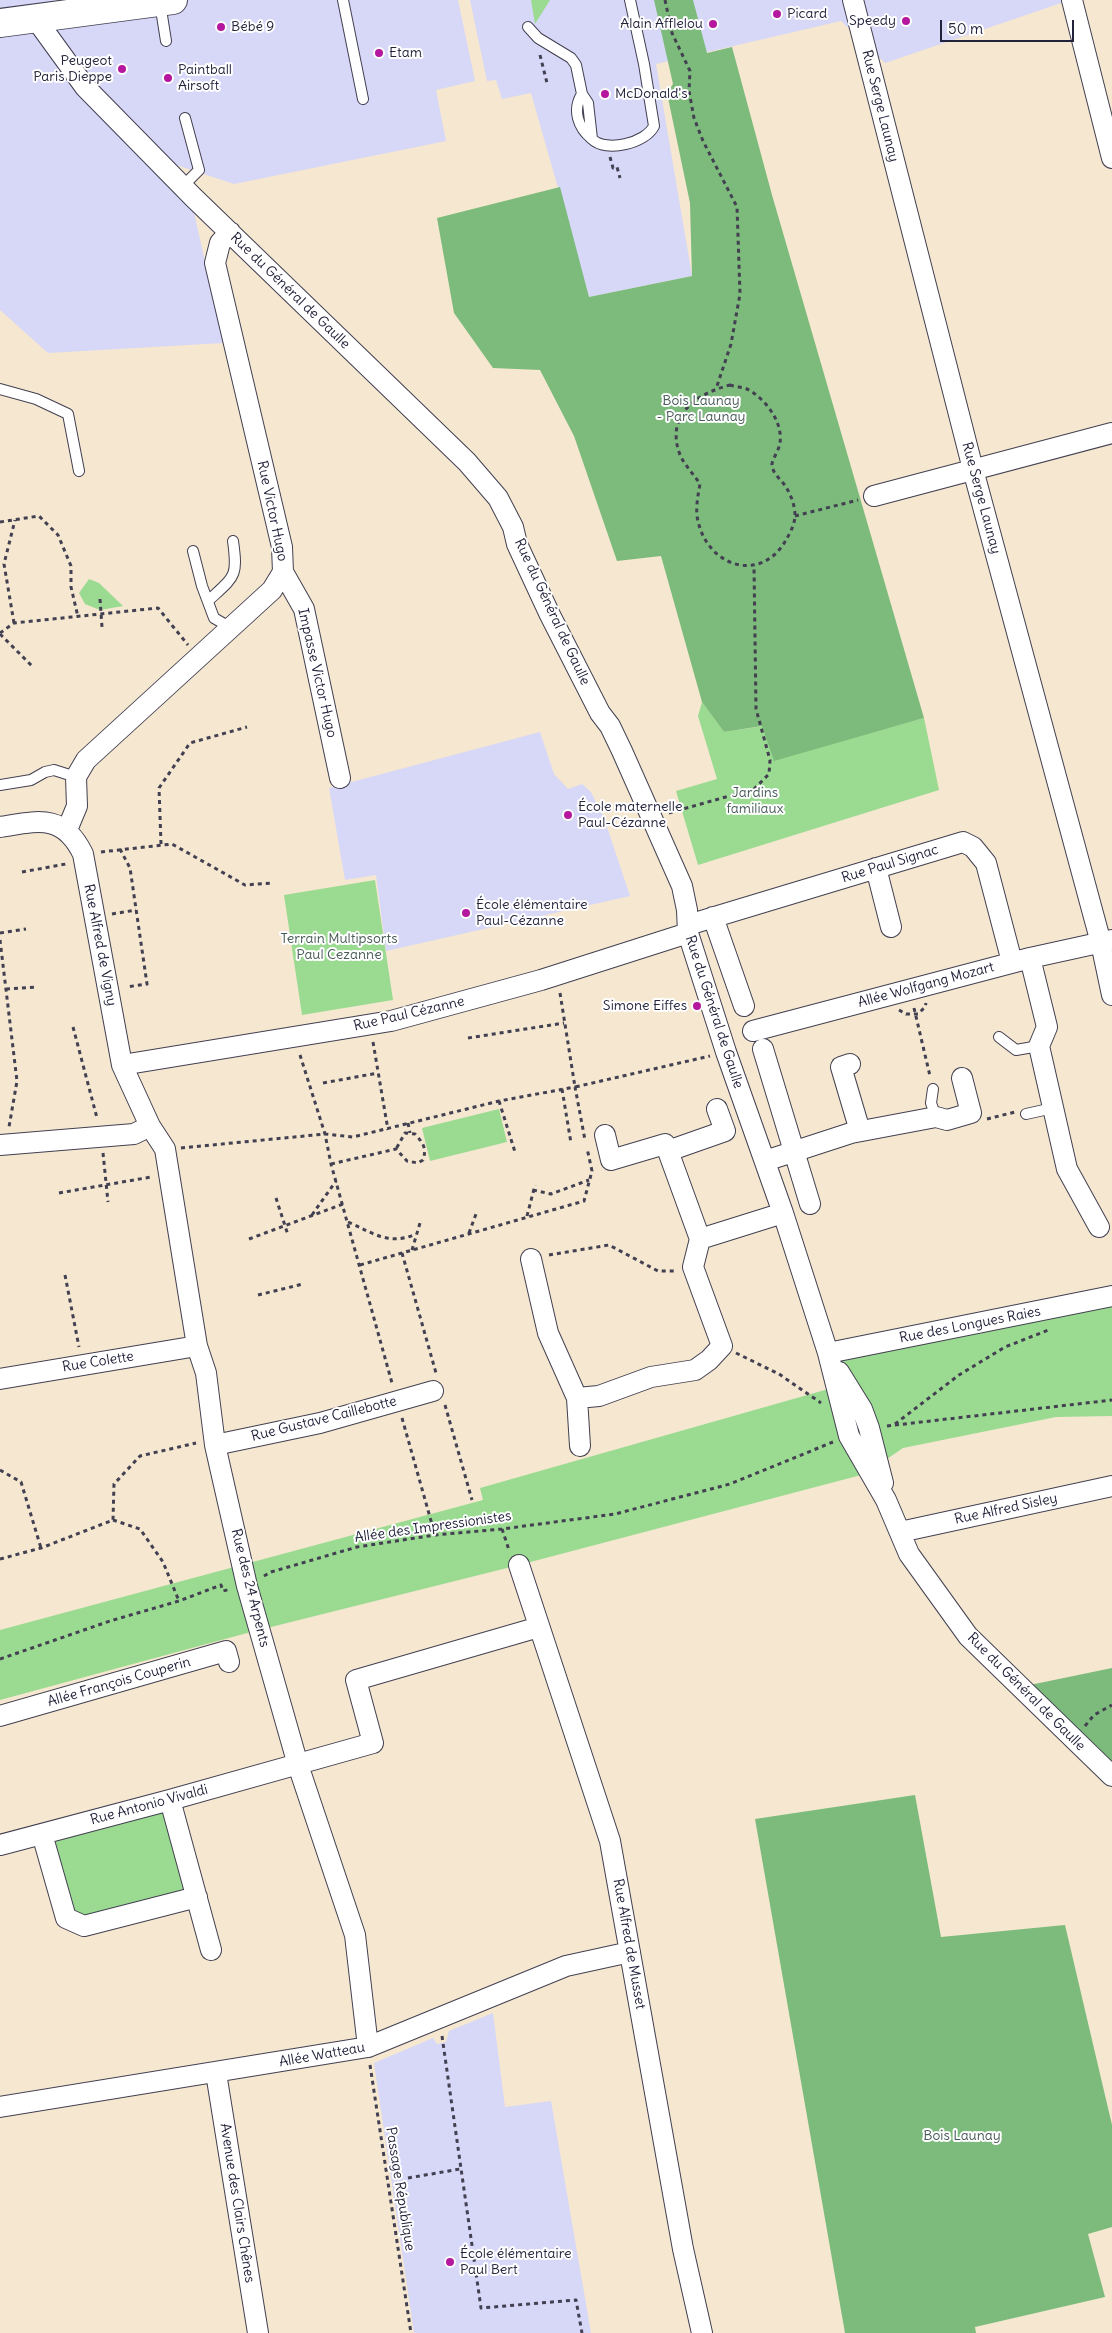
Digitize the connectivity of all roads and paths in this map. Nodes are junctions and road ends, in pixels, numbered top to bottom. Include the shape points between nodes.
1 (343, 0) edge
2 (630, 0) edge
3 (665, 0) edge
4 (853, 0) edge
5 (1072, 0) edge
6 (166, 1) edge
7 (35, 18) junction
8 (0, 23) edge
9 (528, 27) dead end
10 (166, 41) dead end
11 (540, 55) dead end
12 (547, 83) dead end
13 (362, 99) dead end
14 (185, 118) dead end
15 (608, 147) junction
16 (1112, 158) edge
17 (620, 178) dead end
18 (183, 186) junction
19 (230, 232) junction
20 (0, 389) edge
21 (716, 389) junction
22 (1112, 433) edge
23 (973, 469) junction
24 (80, 471) dead end
25 (874, 496) joint
26 (795, 516) junction
27 (14, 520) junction
28 (0, 522) edge
29 (233, 541) dead end
30 (194, 551) dead end
31 (754, 566) junction
32 (283, 572) junction
33 (100, 599) dead end
34 (209, 600) junction
35 (101, 615) junction
36 (78, 617) junction
37 (14, 623) junction
38 (102, 627) dead end
39 (231, 628) junction
40 (0, 633) edge
41 (198, 657) junction
42 (34, 668) dead end
43 (247, 727) dead end
44 (76, 777) junction
45 (340, 778) dead end
46 (0, 785) edge
47 (653, 820) junction
48 (0, 827) edge
49 (67, 830) junction
50 (161, 844) junction
51 (120, 849) junction
52 (84, 858) junction
53 (876, 868) junction
54 (22, 872) dead end
55 (272, 883) dead end
56 (136, 910) junction
57 (713, 917) junction
58 (95, 918) junction
59 (891, 927) dead end
60 (26, 928) dead end
61 (688, 929) junction
62 (0, 932) edge
63 (0, 940) edge
64 (1106, 941) edge
65 (1021, 960) junction
66 (2, 969) edge
67 (557, 975) junction
68 (36, 987) dead end
69 (6, 989) junction
70 (108, 989) junction
71 (1112, 995) edge
72 (927, 1000) dead end
73 (744, 1006) dead end
74 (914, 1008) dead end
75 (899, 1010) dead end
76 (915, 1014) junction
77 (564, 1023) junction
78 (370, 1024) junction
79 (73, 1027) dead end
80 (753, 1031) dead end
81 (297, 1036) junction
82 (998, 1036) dead end
83 (468, 1038) dead end
84 (1039, 1046) junction
85 (763, 1049) dead end
86 (726, 1052) junction
87 (850, 1064) dead end
88 (122, 1065) junction
89 (378, 1073) junction
90 (962, 1078) dead end
91 (323, 1083) dead end
92 (575, 1087) junction
93 (562, 1089) junction
94 (933, 1089) joint
95 (498, 1101) junction
96 (1054, 1108) junction
97 (717, 1109) dead end
98 (971, 1113) junction
99 (1026, 1114) joint
100 (936, 1117) junction
101 (98, 1119) dead end
102 (408, 1124) junction
103 (150, 1126) junction
104 (388, 1130) junction
105 (860, 1131) junction
106 (326, 1134) junction
107 (410, 1134) junction
108 (605, 1135) dead end
109 (571, 1143) dead end
110 (3, 1145) edge
111 (173, 1148) dead end
112 (396, 1148) junction
113 (103, 1150) dead end
114 (668, 1151) junction
115 (515, 1152) dead end
116 (795, 1152) junction
117 (765, 1161) junction
118 (332, 1164) junction
119 (169, 1174) junction
120 (336, 1180) junction
121 (590, 1180) junction
122 (107, 1184) junction
123 (535, 1185) dead end
124 (534, 1190) junction
125 (59, 1193) dead end
126 (276, 1198) dead end
127 (108, 1202) dead end
128 (343, 1204) junction
129 (810, 1204) dead end
130 (783, 1213) junction
131 (476, 1214) dead end
132 (311, 1216) junction
133 (527, 1217) junction
134 (348, 1222) junction
135 (420, 1223) dead end
136 (286, 1226) junction
137 (1099, 1227) dead end
138 (416, 1234) junction
139 (469, 1234) junction
140 (288, 1236) dead end
141 (700, 1239) junction
142 (249, 1240) dead end
143 (412, 1250) junction
144 (531, 1259) joint
145 (693, 1267) junction
146 (65, 1275) dead end
147 (303, 1284) dead end
148 (258, 1295) dead end
149 (1112, 1296) edge
150 (1056, 1326) dead end
151 (197, 1346) junction
152 (722, 1346) junction
153 (828, 1353) junction
154 (82, 1365) junction
155 (0, 1379) edge
156 (433, 1391) dead end
157 (578, 1398) junction
158 (1112, 1400) edge
159 (826, 1407) dead end
160 (895, 1425) junction
161 (869, 1428) junction
162 (848, 1436) junction
163 (215, 1442) junction
164 (580, 1446) dead end
165 (0, 1470) edge
166 (1112, 1486) edge
167 (886, 1500) junction
168 (427, 1506) dead end
169 (113, 1520) junction
170 (900, 1532) junction
171 (435, 1535) junction
172 (41, 1548) junction
173 (0, 1559) edge
174 (519, 1565) dead end
175 (248, 1586) junction
176 (179, 1601) junction
177 (539, 1627) junction
178 (0, 1659) edge
179 (229, 1662) dead end
180 (1112, 1705) edge
181 (0, 1716) edge
182 (1076, 1741) junction
183 (298, 1765) junction
184 (1112, 1776) edge
185 (170, 1800) junction
186 (42, 1834) junction
187 (0, 1845) edge
188 (197, 1897) junction
189 (211, 1950) dead end
190 (630, 1952) junction
191 (440, 2018) junction
192 (368, 2047) junction
193 (216, 2073) junction
194 (0, 2107) edge
195 (460, 2169) junction
196 (408, 2178) dead end
197 (258, 2333) edge
198 (411, 2333) edge
199 (582, 2333) edge
200 (702, 2333) edge

1 - 13 lane
2 - 15 lane via 654,126 644,138
3 - 21 path via 672,33 690,71 689,91 694,118 737,207 740,294 731,344
4 - 23 street, Rue Serge Launay
5 - 16 street
6 - 7 main road
6 - 10 lane
7 - 8 main road
7 - 18 street, Rue du Général de Gaulle via 85,87
9 - 15 lane via 576,65 582,94 588,104 592,139
11 - 12 path
14 - 18 lane via 199,170
15 - 17 path via 613,168 617,167
18 - 19 street, Rue du Général de Gaulle
19 - 32 street, Rue Victor Hugo via 220,243 214,264 282,547
19 - 47 street, Rue du Général de Gaulle via 468,462 498,498 550,614 600,713 610,726
20 - 24 lane via 36,399 68,414
21 - 26 path via 730,385 747,389 762,399 773,415 779,428 780,442 772,465 786,486
21 - 31 path via 698,396 687,407 678,422 676,439 684,463 700,484 697,520 709,547 722,560 737,566
22 - 23 street
23 - 25 street
23 - 64 street, Rue Serge Launay
25 - 26 path
26 - 31 path via 782,547
27 - 28 path
27 - 36 path via 39,516 58,535 71,566 71,587
27 - 37 path via 4,564
29 - 34 lane via 237,566 230,580
30 - 34 lane via 202,586
31 - 47 path via 756,709 770,760 769,774 754,789 677,810
32 - 39 street, Rue Victor Hugo via 272,590
32 - 45 street, Impasse Victor Hugo via 304,608
33 - 35 path
34 - 39 lane via 214,618
35 - 36 path
35 - 38 path
35 - 41 path via 158,608
36 - 37 path
37 - 40 path
39 - 41 street, Rue Victor Hugo
40 - 42 path
41 - 44 street, Rue Victor Hugo via 96,750
43 - 50 path via 190,743 159,788
44 - 46 lane via 54,770 31,780
44 - 49 street via 76,806
47 - 61 street, Rue du Général de Gaulle via 682,886
48 - 49 street via 37,821
49 - 52 street, Rue Alfred de Vigny
50 - 51 path
50 - 55 path via 172,844 245,885
51 - 52 path
51 - 56 path via 130,868
52 - 54 path
52 - 58 street, Rue Alfred de Vigny
53 - 57 street, Rue Paul Signac
53 - 59 street
53 - 65 street, Rue Paul Signac via 963,842 973,847 986,863
56 - 58 path
56 - 70 path via 147,984
57 - 61 street, Rue Paul Signac
57 - 73 street
58 - 70 street, Rue Alfred de Vigny
60 - 62 path
61 - 67 street, Rue Paul Cézanne
61 - 86 street, Rue du Général de Gaulle
63 - 66 path
64 - 65 street, Allée Wolfgang Mozart
64 - 71 street, Rue Serge Launay
65 - 80 street, Allée Wolfgang Mozart
65 - 84 street, Rue Paul Signac via 1047,1027
66 - 69 path
67 - 77 path
67 - 78 street, Rue Paul Cézanne via 445,1007
68 - 69 path
69 - 110 path via 17,1081
70 - 88 street, Rue Alfred de Vigny
72 - 76 path via 922,1012
74 - 76 path
75 - 76 path
76 - 94 path
77 - 83 path
77 - 92 path
78 - 81 street, Rue Paul Cézanne
78 - 89 path
79 - 101 path
81 - 88 street, Rue Paul Cézanne
81 - 106 path
82 - 84 lane via 1016,1050
84 - 96 street
85 - 116 street
86 - 92 path
86 - 117 street, Rue du Général de Gaulle
87 - 105 street via 841,1067
88 - 103 street, Rue Alfred de Vigny
89 - 91 path
89 - 104 path
90 - 98 street
92 - 93 path
92 - 121 path via 592,1171
93 - 95 path
93 - 109 path
94 - 100 lane
95 - 102 path
95 - 115 path
96 - 99 lane
96 - 137 street via 1067,1169
97 - 114 street via 725,1131
98 - 99 path via 982,1120 1022,1110
98 - 100 street via 947,1120
100 - 105 street
102 - 104 path
102 - 107 path
103 - 110 street via 134,1134
103 - 119 street, Rue des 24 Arpents via 165,1150
104 - 106 path via 353,1137
105 - 116 street
106 - 111 path
106 - 118 path
107 - 112 path via 405,1133
107 - 112 path via 415,1134 423,1143 426,1152 423,1160 407,1162
108 - 114 street via 611,1160 665,1144
112 - 118 path
113 - 122 path
114 - 141 street
116 - 117 street
116 - 129 street
117 - 130 street, Rue du Général de Gaulle
118 - 120 path
119 - 122 path
119 - 151 street, Rue des 24 Arpents
120 - 128 path
120 - 132 path
121 - 124 path via 552,1194
121 - 133 path via 584,1201
122 - 125 path
122 - 127 path
123 - 124 path
124 - 133 path
126 - 136 path
128 - 132 path
128 - 134 path
130 - 141 street
130 - 153 street, Rue du Général de Gaulle
131 - 139 path
132 - 136 path
133 - 139 path
134 - 138 path via 391,1241 404,1240
134 - 143 path via 360,1265
135 - 138 path
136 - 140 path
136 - 142 path
138 - 143 path
139 - 143 path
141 - 145 street
144 - 145 path via 609,1245 658,1271
144 - 157 street via 548,1333
145 - 152 street
146 - 154 path
147 - 148 path
149 - 153 street, Rue des Longues Raies
150 - 160 path via 1005,1347 959,1375
151 - 154 street, Rue Colette
151 - 163 street, Rue des 24 Arpents via 206,1374
152 - 157 street via 695,1370 651,1377 599,1396
152 - 159 path via 778,1374
153 - 161 street, Rue du Général de Gaulle
153 - 162 street, Rue du Général de Gaulle
154 - 155 street, Rue Colette
156 - 163 street, Rue Gustave Caillebotte via 320,1423
157 - 164 street
158 - 160 path
160 - 161 path
161 - 167 street, Rue du Général de Gaulle
162 - 167 street, Rue du Général de Gaulle
162 - 171 path, Allée des Impressionistes via 730,1484 615,1514
163 - 169 path via 140,1456 114,1484
163 - 175 street, Rue des 24 Arpents
165 - 172 path via 20,1482
166 - 170 street, Rue Alfred Sisley
167 - 170 street, Rue du Général de Gaulle
168 - 171 path
169 - 172 path
169 - 176 path via 140,1529 163,1562
170 - 182 street, Rue du Général de Gaulle via 909,1554 968,1636
171 - 175 path, Allée des Impressionistes via 356,1547 271,1572
172 - 173 path
174 - 177 street, Rue Alfred de Musset
175 - 176 path, Allée des Impressionistes via 223,1591 221,1585
175 - 183 street, Rue des 24 Arpents
176 - 178 path, Allée des Impressionistes
177 - 183 street, Rue Antonio Vivaldi via 356,1680 373,1743
177 - 190 street, Rue Alfred de Musset via 610,1841
179 - 181 street, Allée François Couperin via 226,1651
180 - 182 path via 1094,1715
182 - 184 street, Rue du Général de Gaulle
183 - 185 street, Rue Antonio Vivaldi
183 - 192 street, Rue des 24 Arpents via 355,1935
185 - 186 street, Rue Antonio Vivaldi
185 - 188 street
186 - 187 street, Rue Antonio Vivaldi
186 - 188 street via 66,1918 84,1926
188 - 189 street
190 - 191 street, Allée Watteau via 566,1966
190 - 200 street, Rue Alfred de Musset via 683,2249
191 - 192 street, Allée Watteau
191 - 195 path
192 - 193 street, Allée Watteau
192 - 198 path, Passage République
193 - 194 street, Allée Watteau
193 - 197 street, Avenue des Clairs Chênes
195 - 196 path
195 - 199 path via 481,2308 576,2300

